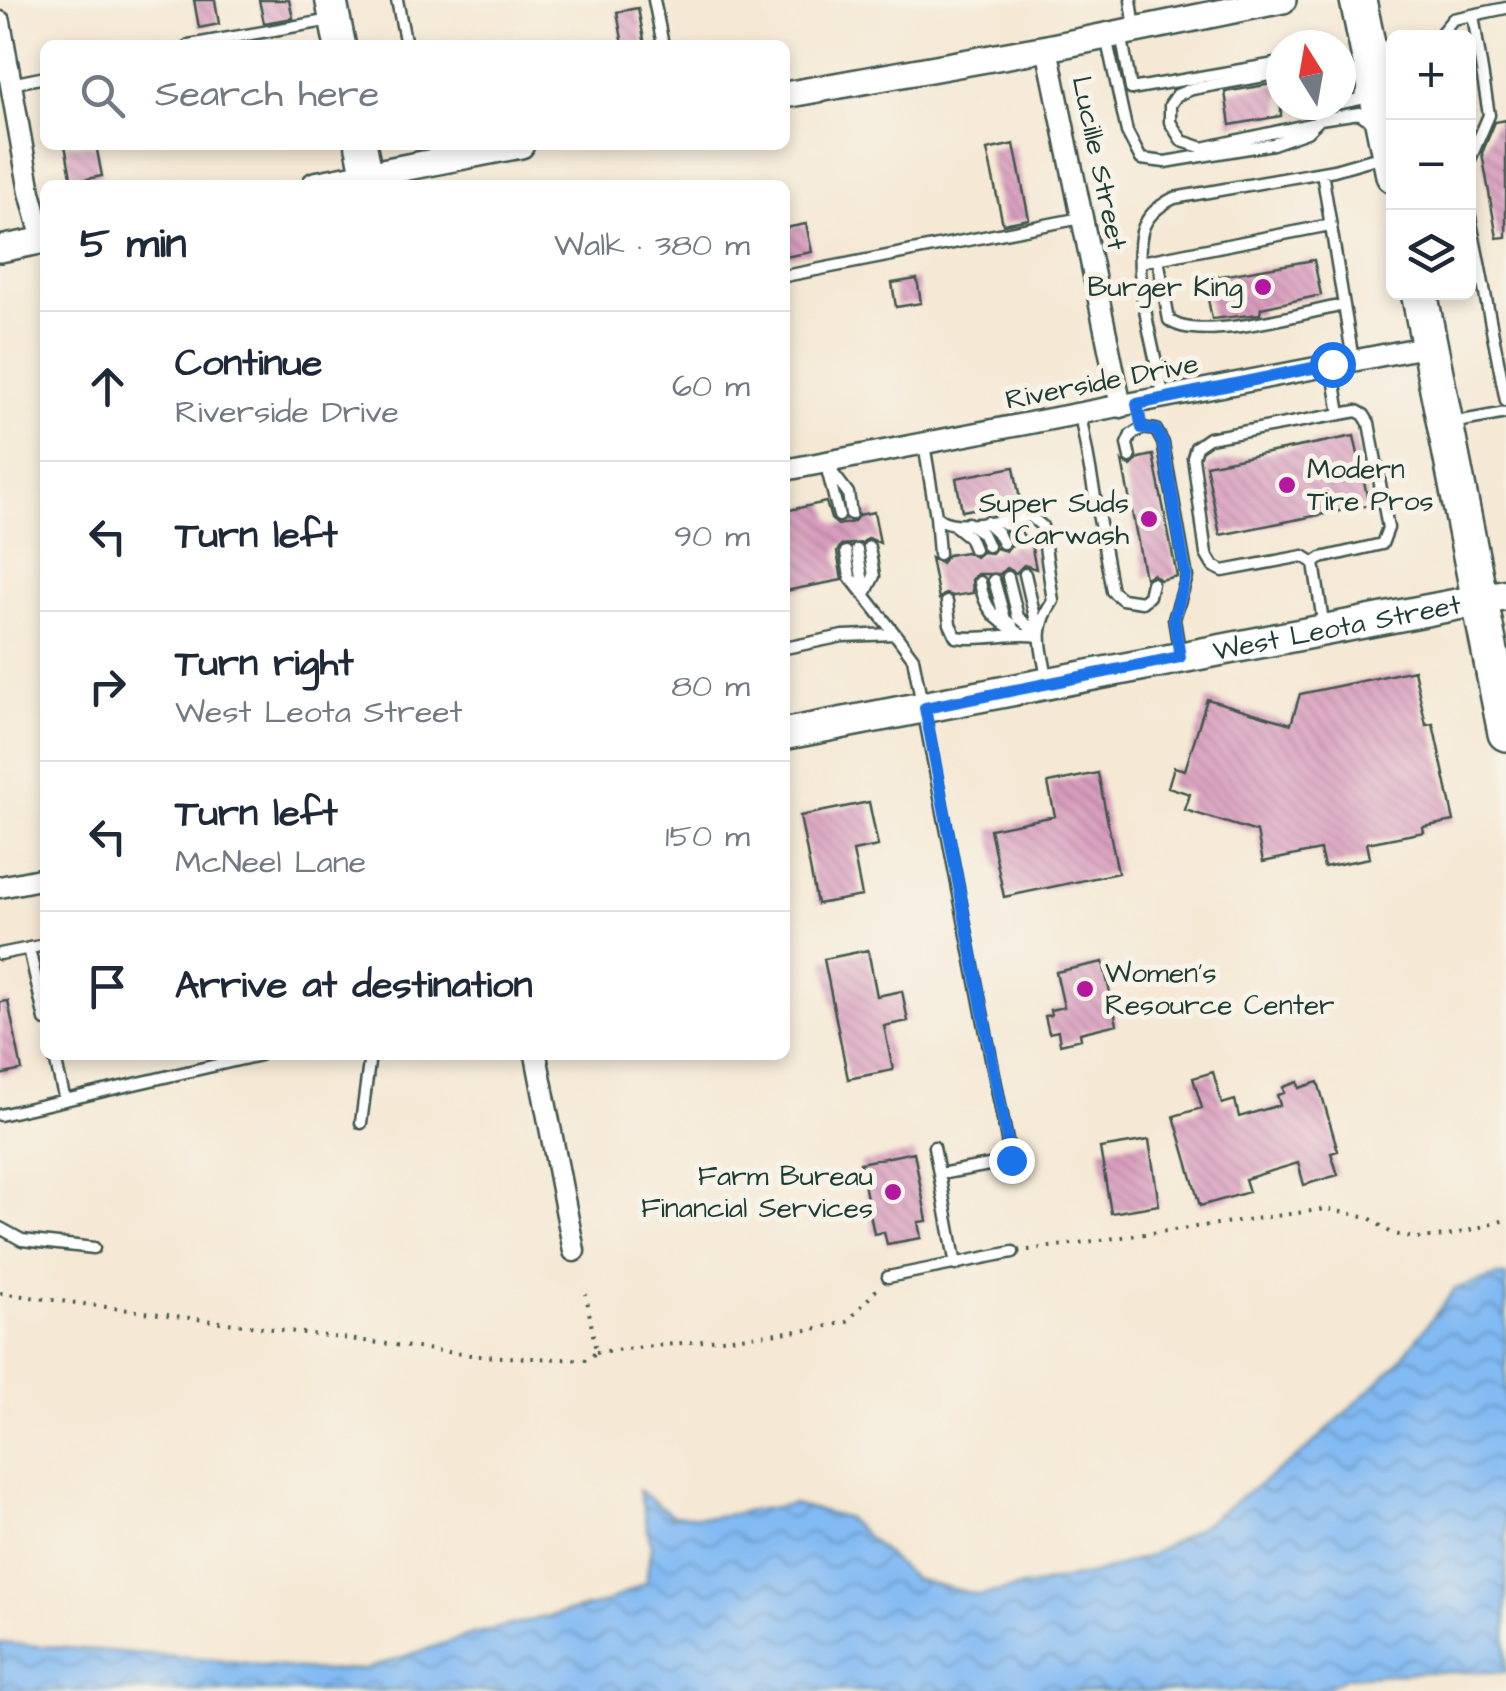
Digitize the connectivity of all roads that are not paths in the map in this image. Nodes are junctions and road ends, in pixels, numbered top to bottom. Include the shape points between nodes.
1 (397, 0) edge
2 (654, 0) edge
3 (1131, 0) edge
4 (1358, 0) edge
5 (1270, 1) edge
6 (1490, 6) edge
7 (1506, 9) edge
8 (1473, 15) junction
9 (0, 22) edge
10 (336, 22) edge
11 (1444, 30) edge
12 (1121, 33) junction
13 (221, 40) edge
14 (405, 40) edge
15 (662, 40) edge
16 (1048, 48) junction
17 (4, 61) edge
18 (1266, 66) edge
19 (1372, 68) junction
20 (1266, 76) edge
21 (40, 78) edge
22 (12, 84) junction
23 (1131, 89) junction
24 (790, 95) edge
25 (1356, 100) edge
26 (1120, 102) junction
27 (1356, 114) edge
28 (1320, 120) joint
29 (1386, 140) edge
30 (1476, 145) edge
31 (487, 150) edge
32 (1386, 151) edge
33 (1386, 156) edge
34 (366, 168) edge
35 (1322, 172) junction
36 (330, 180) edge
37 (1468, 210) edge
38 (1082, 218) junction
39 (1330, 225) junction
40 (40, 226) edge
41 (40, 241) edge
42 (0, 248) edge
43 (1158, 258) junction
44 (1141, 262) junction
45 (790, 275) edge
46 (1420, 300) edge
47 (1344, 304) junction
48 (1430, 346) junction
49 (1342, 362) junction
50 (1164, 398) junction
51 (1506, 401) edge
52 (1129, 405) junction
53 (1506, 413) edge
54 (1080, 414) junction
55 (1340, 414) junction
56 (1445, 424) junction
57 (1142, 428) junction
58 (924, 444) junction
59 (1130, 457) dead end
60 (824, 462) junction
61 (790, 469) edge
62 (936, 516) junction
63 (1000, 521) junction
64 (986, 522) junction
65 (968, 523) junction
66 (953, 524) junction
67 (1018, 539) dead end
68 (1003, 543) dead end
69 (988, 546) dead end
70 (974, 550) dead end
71 (939, 554) dead end
72 (1314, 563) junction
73 (1025, 574) dead end
74 (1008, 577) dead end
75 (994, 580) dead end
76 (980, 582) dead end
77 (1152, 582) dead end
78 (865, 594) junction
79 (1493, 598) edge
80 (946, 602) dead end
81 (1324, 629) junction
82 (1019, 633) junction
83 (896, 634) junction
84 (1039, 636) junction
85 (790, 647) edge
86 (1180, 657) junction
87 (1048, 683) junction
88 (925, 708) junction
89 (790, 728) edge
90 (1506, 733) edge
91 (40, 879) edge
92 (0, 887) edge
93 (40, 946) edge
94 (29, 948) junction
95 (0, 954) edge
96 (40, 998) edge
97 (55, 1060) edge
98 (238, 1060) edge
99 (369, 1060) edge
100 (537, 1060) edge
101 (65, 1100) junction
102 (0, 1114) edge
103 (361, 1123) dead end
104 (934, 1147) dead end
105 (940, 1174) junction
106 (0, 1228) edge
107 (94, 1248) dead end
108 (574, 1252) dead end
109 (1013, 1252) road end
110 (956, 1265) junction
111 (888, 1277) road end

1 - 14 lane
2 - 15 lane
3 - 12 lane
4 - 19 highway
5 - 12 street
6 - 7 lane
6 - 8 lane
8 - 11 lane via 1452,19
8 - 30 lane via 1489,114
9 - 17 street
10 - 13 lane
12 - 16 street
12 - 23 lane
12 - 26 lane
16 - 24 street
16 - 38 street, Lucille Street
17 - 22 street
18 - 23 lane
19 - 25 lane
19 - 29 highway
20 - 28 lane via 1177,95 1170,122 1182,141 1202,148
21 - 22 lane
22 - 40 street
23 - 26 lane
26 - 28 lane via 1141,159 1165,162 1272,144
27 - 32 lane
31 - 34 street
33 - 35 lane
34 - 36 street
35 - 39 lane
35 - 44 lane via 1174,198 1142,229
37 - 51 lane
38 - 45 lane
38 - 52 street, Lucille Street
39 - 43 lane
39 - 47 lane
41 - 42 street
43 - 44 lane
43 - 47 lane via 1169,320 1177,327 1211,330
44 - 50 lane
46 - 48 highway
47 - 49 lane
48 - 49 street, Riverside Drive
48 - 56 highway
49 - 50 street, Riverside Drive
49 - 55 lane
50 - 52 street, Riverside Drive
52 - 54 street, Riverside Drive
52 - 57 lane
53 - 56 lane
54 - 58 street, Riverside Drive
54 - 77 lane via 1112,591 1142,602
55 - 72 lane via 1356,411 1368,423 1386,538
55 - 72 lane via 1208,438 1193,457 1212,566 1223,571 1303,556
56 - 79 highway
57 - 59 lane via 1130,434
57 - 86 lane via 1156,430 1163,443 1186,576 1174,619
58 - 60 street, Riverside Drive
58 - 62 lane
60 - 60 lane via 851,514 848,493
60 - 61 street, Riverside Drive
62 - 66 lane
62 - 71 lane
63 - 64 lane
63 - 67 lane
63 - 84 lane via 1030,516 1042,526 1053,602
64 - 65 lane
64 - 68 lane
65 - 66 lane
65 - 69 lane
66 - 70 lane via 970,536
72 - 81 lane
73 - 84 lane
74 - 84 lane via 1018,617
75 - 82 lane via 1005,618
76 - 82 lane via 997,622
78 - 78 lane via 850,577 858,550 874,576
78 - 83 lane
79 - 81 main road, West Leota Street
79 - 90 highway
80 - 82 lane via 956,636
81 - 86 main road, West Leota Street
82 - 84 lane
83 - 85 lane
83 - 88 lane via 913,658
84 - 87 lane
86 - 87 main road, West Leota Street
87 - 88 main road, West Leota Street
88 - 89 main road, West Leota Street
88 - 105 lane via 1011,1160
91 - 92 street
93 - 94 lane
94 - 95 lane
94 - 96 lane
97 - 101 lane
98 - 101 lane
99 - 103 lane
100 - 108 street
101 - 102 lane
104 - 105 lane
105 - 110 lane
106 - 107 lane via 22,1240
109 - 110 lane
110 - 111 lane

